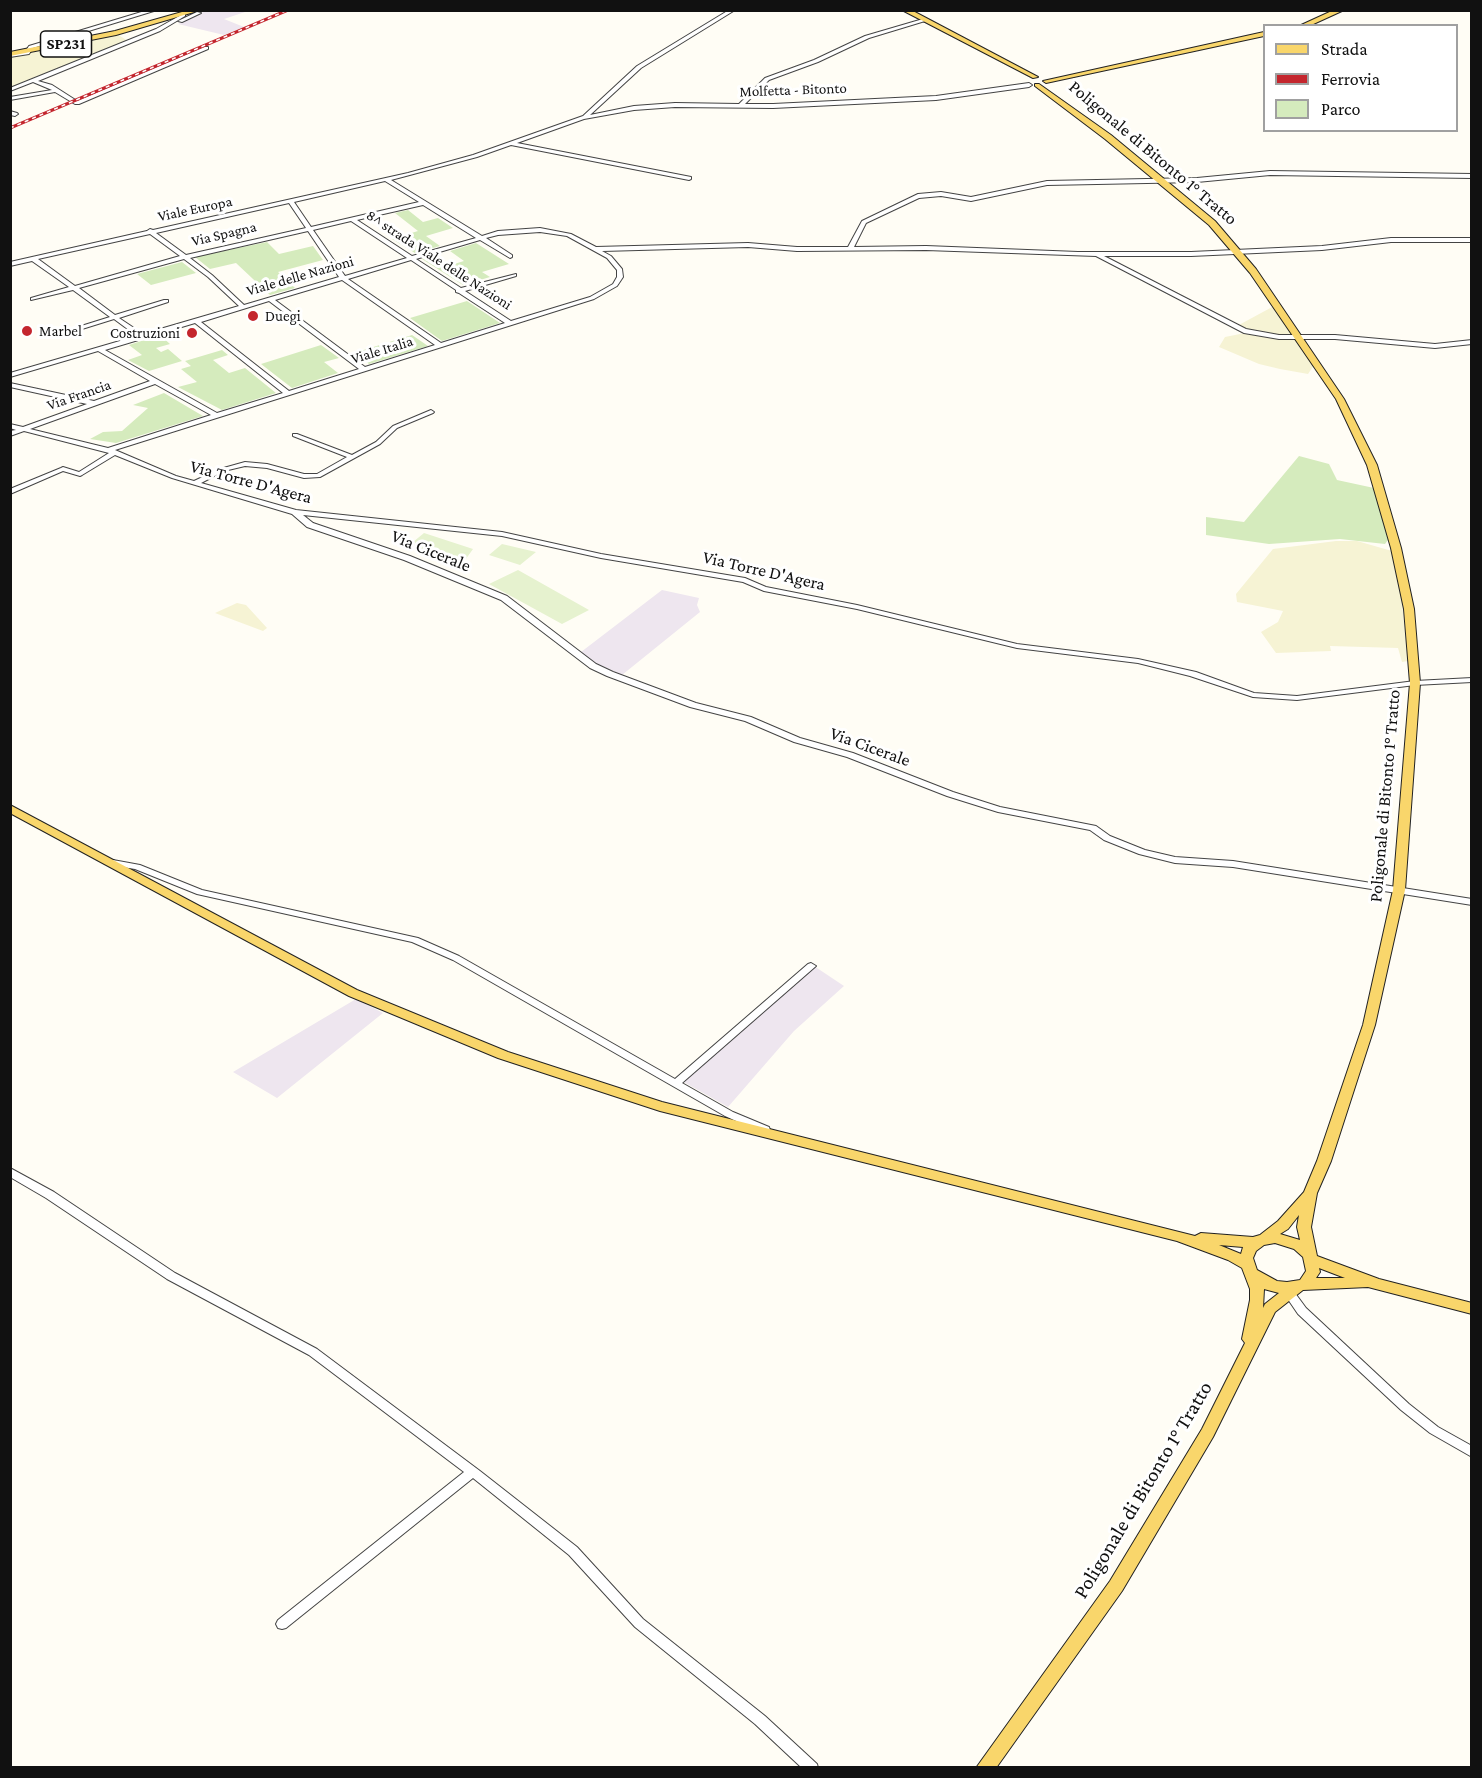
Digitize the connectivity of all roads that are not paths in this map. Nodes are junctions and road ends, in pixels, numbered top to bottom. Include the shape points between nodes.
1 (155, 10) edge
2 (733, 10) edge
3 (905, 10) edge
4 (1341, 10) edge
5 (199, 12) edge
6 (183, 15) junction
7 (165, 20) junction
8 (923, 20) junction
9 (1307, 24) edge
10 (131, 29) junction
11 (158, 30) junction
12 (121, 32) junction
13 (147, 34) junction
14 (1263, 34) edge
15 (137, 38) junction
16 (206, 48) dead end
17 (28, 51) junction
18 (10, 55) edge
19 (34, 81) junction
20 (1037, 82) junction
21 (10, 90) edge
22 (53, 91) dead end
23 (10, 99) edge
24 (740, 106) junction
25 (583, 118) junction
26 (510, 144) junction
27 (1472, 176) edge
28 (689, 178) dead end
29 (386, 179) junction
30 (1162, 181) junction
31 (290, 200) junction
32 (423, 203) junction
33 (352, 219) junction
34 (310, 229) junction
35 (150, 231) junction
36 (479, 237) junction
37 (1472, 240) edge
38 (850, 248) junction
39 (597, 249) junction
40 (1238, 253) junction
41 (1095, 254) junction
42 (510, 256) dead end
43 (185, 257) junction
44 (409, 258) junction
45 (34, 259) junction
46 (10, 264) edge
47 (514, 275) dead end
48 (343, 278) junction
49 (71, 287) junction
50 (458, 291) junction
51 (33, 299) dead end
52 (270, 299) junction
53 (166, 301) dead end
54 (243, 307) junction
55 (114, 317) junction
56 (196, 321) junction
57 (511, 324) junction
58 (64, 333) dead end
59 (1300, 336) junction
60 (142, 337) junction
61 (1472, 342) edge
62 (440, 346) junction
63 (99, 349) junction
64 (365, 370) junction
65 (10, 375) edge
66 (156, 381) junction
67 (10, 386) edge
68 (288, 394) junction
69 (96, 403) junction
70 (431, 412) dead end
71 (217, 417) junction
72 (10, 426) edge
73 (25, 428) junction
74 (10, 434) edge
75 (295, 435) dead end
76 (111, 451) junction
77 (352, 457) junction
78 (197, 482) junction
79 (10, 492) edge
80 (295, 512) junction
81 (1472, 680) edge
82 (1415, 683) junction
83 (10, 808) edge
84 (112, 863) junction
85 (1399, 890) junction
86 (1472, 902) edge
87 (811, 966) dead end
88 (677, 1082) junction
89 (778, 1136) junction
90 (10, 1172) edge
91 (1310, 1192) junction
92 (1180, 1236) junction
93 (1258, 1241) junction
94 (1311, 1257) junction
95 (1249, 1268) junction
96 (1376, 1284) junction
97 (1296, 1287) junction
98 (1472, 1309) edge
99 (1248, 1349) junction
100 (1472, 1452) edge
101 (472, 1472) junction
102 (282, 1624) dead end
103 (812, 1767) edge
104 (985, 1767) edge

1 - 17 street
2 - 25 street via 639,67
3 - 8 main road
4 - 9 main road
5 - 6 main road, SP231
5 - 11 street
6 - 7 main road, SP231
6 - 11 street
7 - 10 main road, SP231
7 - 13 street
8 - 20 main road, Poligonale di Bitonto 1° Tratto
8 - 24 street via 867,37 767,79
10 - 12 main road, SP231
10 - 13 street via 145,30
11 - 13 street
12 - 15 street via 137,33
12 - 17 main road, SP231
13 - 15 street
14 - 20 main road, Molfetta - Bitonto
15 - 19 street
16 - 19 street via 77,103 47,84
17 - 18 main road, SP231
19 - 21 street
20 - 24 street, Molfetta - Bitonto via 951,97
20 - 30 main road, Poligonale di Bitonto 1° Tratto
22 - 23 street
24 - 25 street, Molfetta - Bitonto via 646,106
25 - 26 street, Viale Europa
26 - 28 street
26 - 29 street, Viale Europa
27 - 30 street via 1270,172
29 - 31 street, Viale Europa
29 - 32 street
30 - 38 street via 1047,183 971,199 941,194 918,196 864,222
30 - 40 main road, Poligonale di Bitonto 1° Tratto via 1212,223
31 - 34 street
31 - 35 street, Viale Europa
32 - 33 street, Via Spagna
32 - 36 street
33 - 34 street, Via Spagna
33 - 44 street, 8^ strada Viale delle Nazioni
34 - 43 street, Via Spagna
34 - 48 street
35 - 43 street
35 - 45 street, Viale Europa
36 - 39 street, Viale delle Nazioni via 520,230 551,231
36 - 42 street
36 - 44 street, Viale delle Nazioni
37 - 40 street via 1391,240
38 - 39 street
38 - 41 street
39 - 57 street, Viale Italia via 620,270 619,279 611,288
40 - 41 street
40 - 59 main road, Poligonale di Bitonto 1° Tratto
41 - 59 street via 1244,331
43 - 49 street, Via Spagna
43 - 54 street
44 - 48 street, Viale delle Nazioni
44 - 50 street, 8^ strada Viale delle Nazioni
45 - 46 street, Viale Europa
45 - 49 street
47 - 50 street
48 - 52 street, Viale delle Nazioni
48 - 62 street
49 - 51 street, Via Spagna
49 - 55 street
50 - 57 street, 8^ strada Viale delle Nazioni
52 - 54 street, Viale delle Nazioni
52 - 64 street
53 - 55 street
54 - 56 street, Viale delle Nazioni
55 - 58 street
55 - 60 street
56 - 60 street, Viale delle Nazioni
56 - 68 street
57 - 62 street, Viale Italia
59 - 61 street via 1435,346
59 - 82 main road, Poligonale di Bitonto 1° Tratto via 1340,399 1372,465 1409,609
60 - 63 street, Viale delle Nazioni
62 - 64 street, Viale Italia
63 - 65 street, Viale delle Nazioni
63 - 66 street
64 - 68 street, Viale Italia
66 - 69 street, Via Francia
66 - 71 street
67 - 69 street
68 - 71 street, Viale Italia
69 - 73 street, Via Francia
70 - 77 street via 395,427 378,443
71 - 76 street, Viale Italia
72 - 73 street, Via Torre D'Agera
73 - 74 street, Via Francia
73 - 76 street, Via Torre D'Agera
75 - 77 street
76 - 78 street, Via Torre D'Agera via 174,477
76 - 79 street, Viale Italia via 80,474 63,469
77 - 78 street via 312,477 245,465
78 - 80 street, Via Torre D'Agera
80 - 82 street, Via Torre D'Agera via 502,534 602,556 745,580 764,589 1017,646 1138,661 1275,699
80 - 85 street, Via Cicerale via 310,525 407,558 504,598 593,666 610,674 693,705 748,719 951,794 999,810 1093,828 1142,852 1175,860 1233,864
81 - 82 street, Via Torre D'Agera
82 - 85 main road, Poligonale di Bitonto 1° Tratto
83 - 84 main road
84 - 88 street via 137,867 200,892 415,940 456,958
84 - 89 main road via 313,972 417,1021 585,1083
85 - 86 street, Via Cicerale
85 - 91 main road, Poligonale di Bitonto 1° Tratto via 1369,1024
87 - 88 street
88 - 89 street
89 - 92 main road
90 - 101 street via 162,1271 313,1352
91 - 93 main road via 1283,1225
91 - 94 main road via 1304,1227
92 - 93 main road
92 - 95 main road via 1233,1256
93 - 94 main road via 1292,1241
93 - 95 main road via 1247,1253
94 - 96 main road
94 - 97 main road via 1313,1272
95 - 97 main road via 1258,1279 1277,1287
95 - 99 main road via 1257,1300
96 - 97 main road
96 - 98 main road
97 - 99 main road via 1270,1308
97 - 100 street via 1312,1321 1405,1407
99 - 104 main road, Poligonale di Bitonto 1° Tratto via 1208,1433 1116,1586
101 - 102 street
101 - 103 street via 573,1551 639,1623

